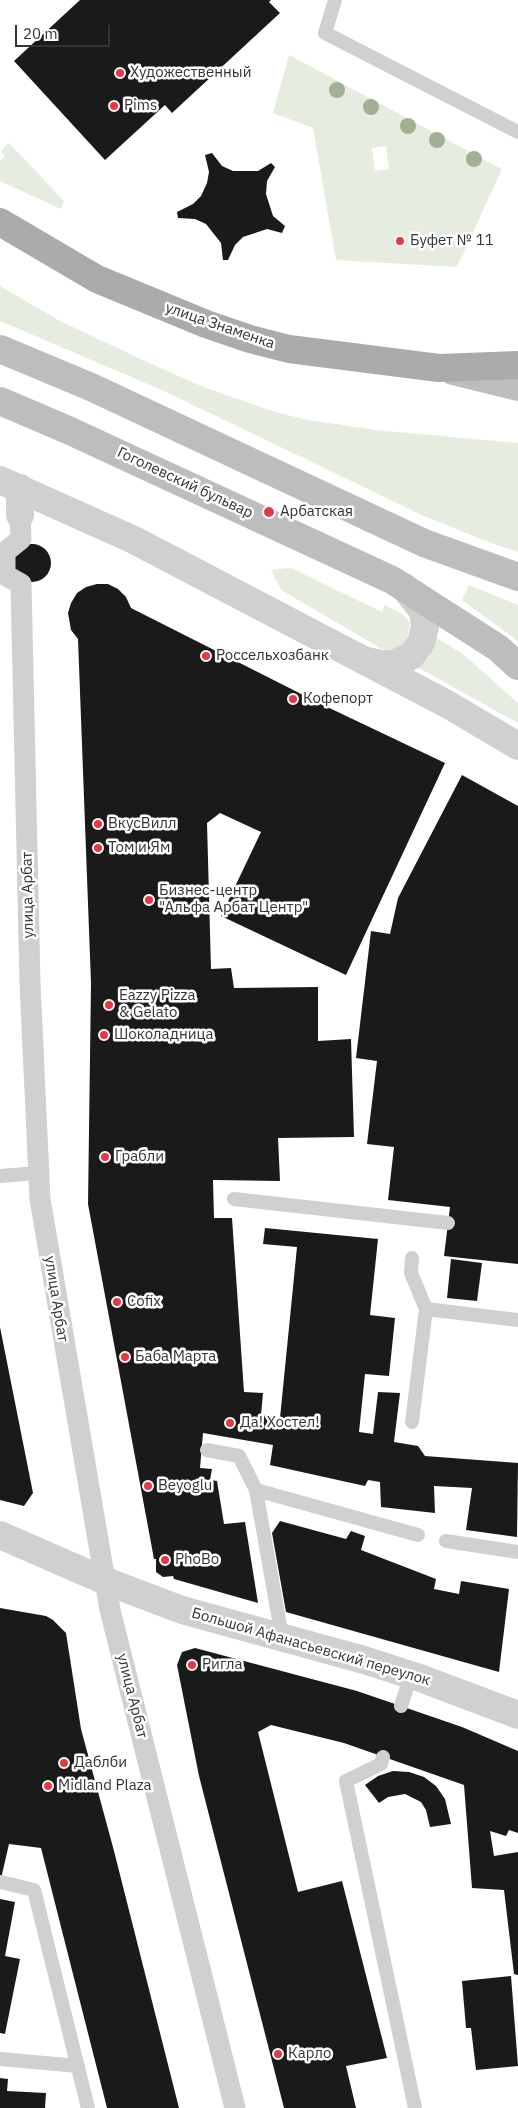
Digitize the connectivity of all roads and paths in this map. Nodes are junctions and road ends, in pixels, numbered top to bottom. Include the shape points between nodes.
1 (335, 0) edge
2 (518, 132) edge
3 (0, 222) edge
4 (0, 349) edge
5 (518, 365) edge
6 (439, 368) junction
7 (518, 387) edge
8 (0, 401) edge
9 (14, 494) edge
10 (514, 575) edge
11 (404, 587) junction
12 (360, 659) junction
13 (518, 666) edge
14 (518, 746) edge
15 (38, 1173) junction
16 (0, 1176) edge
17 (234, 1199) dead end
18 (448, 1222) dead end
19 (412, 1258) dead end
20 (426, 1309) junction
21 (518, 1320) edge
22 (412, 1422) dead end
23 (207, 1450) dead end
24 (256, 1490) junction
25 (418, 1535) dead end
26 (0, 1536) edge
27 (446, 1541) dead end
28 (518, 1552) edge
29 (103, 1580) junction
30 (282, 1637) junction
31 (411, 1675) junction
32 (401, 1706) dead end
33 (518, 1715) edge
34 (383, 1757) dead end
35 (1, 1882) edge
36 (0, 2059) edge
37 (78, 2066) junction
38 (88, 2108) edge
39 (235, 2108) edge
40 (415, 2108) edge

1 - 2 lane via 325,33
3 - 6 main road, улица Знаменка via 97,279 250,339 289,349
4 - 10 main road via 90,387 424,543
5 - 6 main road, улица Знаменка
6 - 7 main road
8 - 11 main road, Гоголевский бульвар
9 - 12 street via 134,540
9 - 15 street, улица Арбат via 22,539 5,552 5,575 21,584 30,983
11 - 12 street via 423,611 425,627 420,643 411,656 394,664
11 - 13 main road, Гоголевский бульвар via 498,648
12 - 14 street via 447,704
15 - 16 lane
15 - 29 street, улица Арбат
17 - 18 lane
19 - 20 lane via 411,1273
20 - 21 lane
20 - 22 lane
23 - 24 lane via 239,1456
24 - 25 lane
24 - 30 lane
26 - 29 street, Большой Афанасьевский переулок
27 - 28 lane
29 - 30 street, Большой Афанасьевский переулок via 182,1610
29 - 39 street, улица Арбат
30 - 31 street, Большой Афанасьевский переулок
31 - 32 lane
31 - 33 street, Большой Афанасьевский переулок
34 - 40 lane via 381,1764 346,1781
35 - 37 lane via 34,1890
36 - 37 lane
37 - 38 lane

